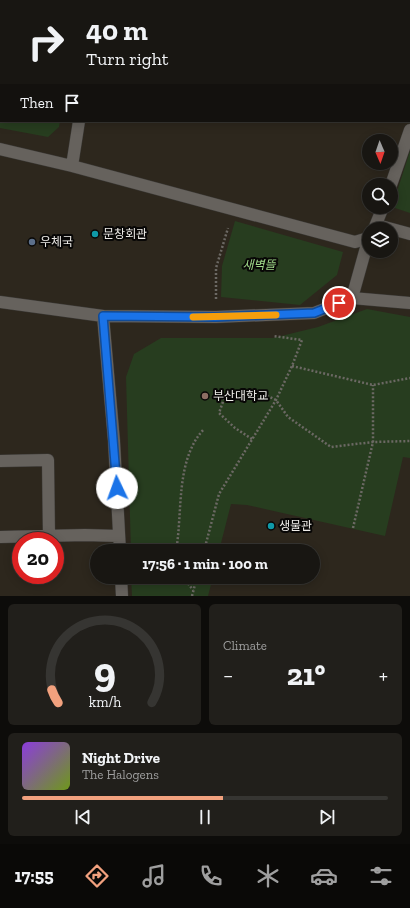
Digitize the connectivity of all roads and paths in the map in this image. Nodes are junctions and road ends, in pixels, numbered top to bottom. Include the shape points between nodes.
1 (79, 122) edge
2 (410, 130) edge
3 (0, 149) edge
4 (72, 166) junction
5 (393, 178) edge
6 (230, 223) dead end
7 (398, 233) edge
8 (410, 234) edge
9 (362, 238) edge
10 (364, 258) edge
11 (352, 298) junction
12 (216, 300) dead end
13 (0, 302) edge
14 (410, 303) edge
15 (103, 316) junction
16 (268, 335) dead end
17 (292, 366) junction
18 (410, 378) edge
19 (373, 385) junction
20 (276, 400) junction
21 (204, 429) dead end
22 (252, 439) junction
23 (410, 441) edge
24 (373, 442) junction
25 (0, 461) edge
26 (353, 528) dead end
27 (49, 532) edge
28 (64, 536) edge
29 (119, 536) junction
30 (0, 537) edge
31 (12, 537) edge
32 (120, 544) edge
33 (177, 544) edge
34 (206, 544) edge
35 (121, 584) edge
36 (188, 584) edge
37 (195, 584) edge
38 (193, 590) junction
39 (122, 596) edge
40 (192, 596) edge

1 - 4 lane
2 - 5 lane
3 - 4 lane
4 - 9 lane via 355,242
6 - 12 path via 216,268
7 - 8 lane
10 - 11 lane
11 - 14 lane
11 - 15 lane via 314,313 216,317
13 - 15 lane
15 - 29 lane
16 - 17 path via 302,340
17 - 19 path
17 - 20 path
18 - 19 path
19 - 24 path
20 - 22 path
20 - 22 path via 260,392 242,391 225,396 219,413
20 - 24 path via 288,417 331,447
21 - 33 path via 197,437 187,460
22 - 34 path via 219,494
23 - 24 path
24 - 26 path
25 - 27 lane via 48,460
28 - 29 lane
29 - 32 lane
30 - 31 lane
35 - 39 lane
36 - 38 path
37 - 38 path
38 - 40 path

